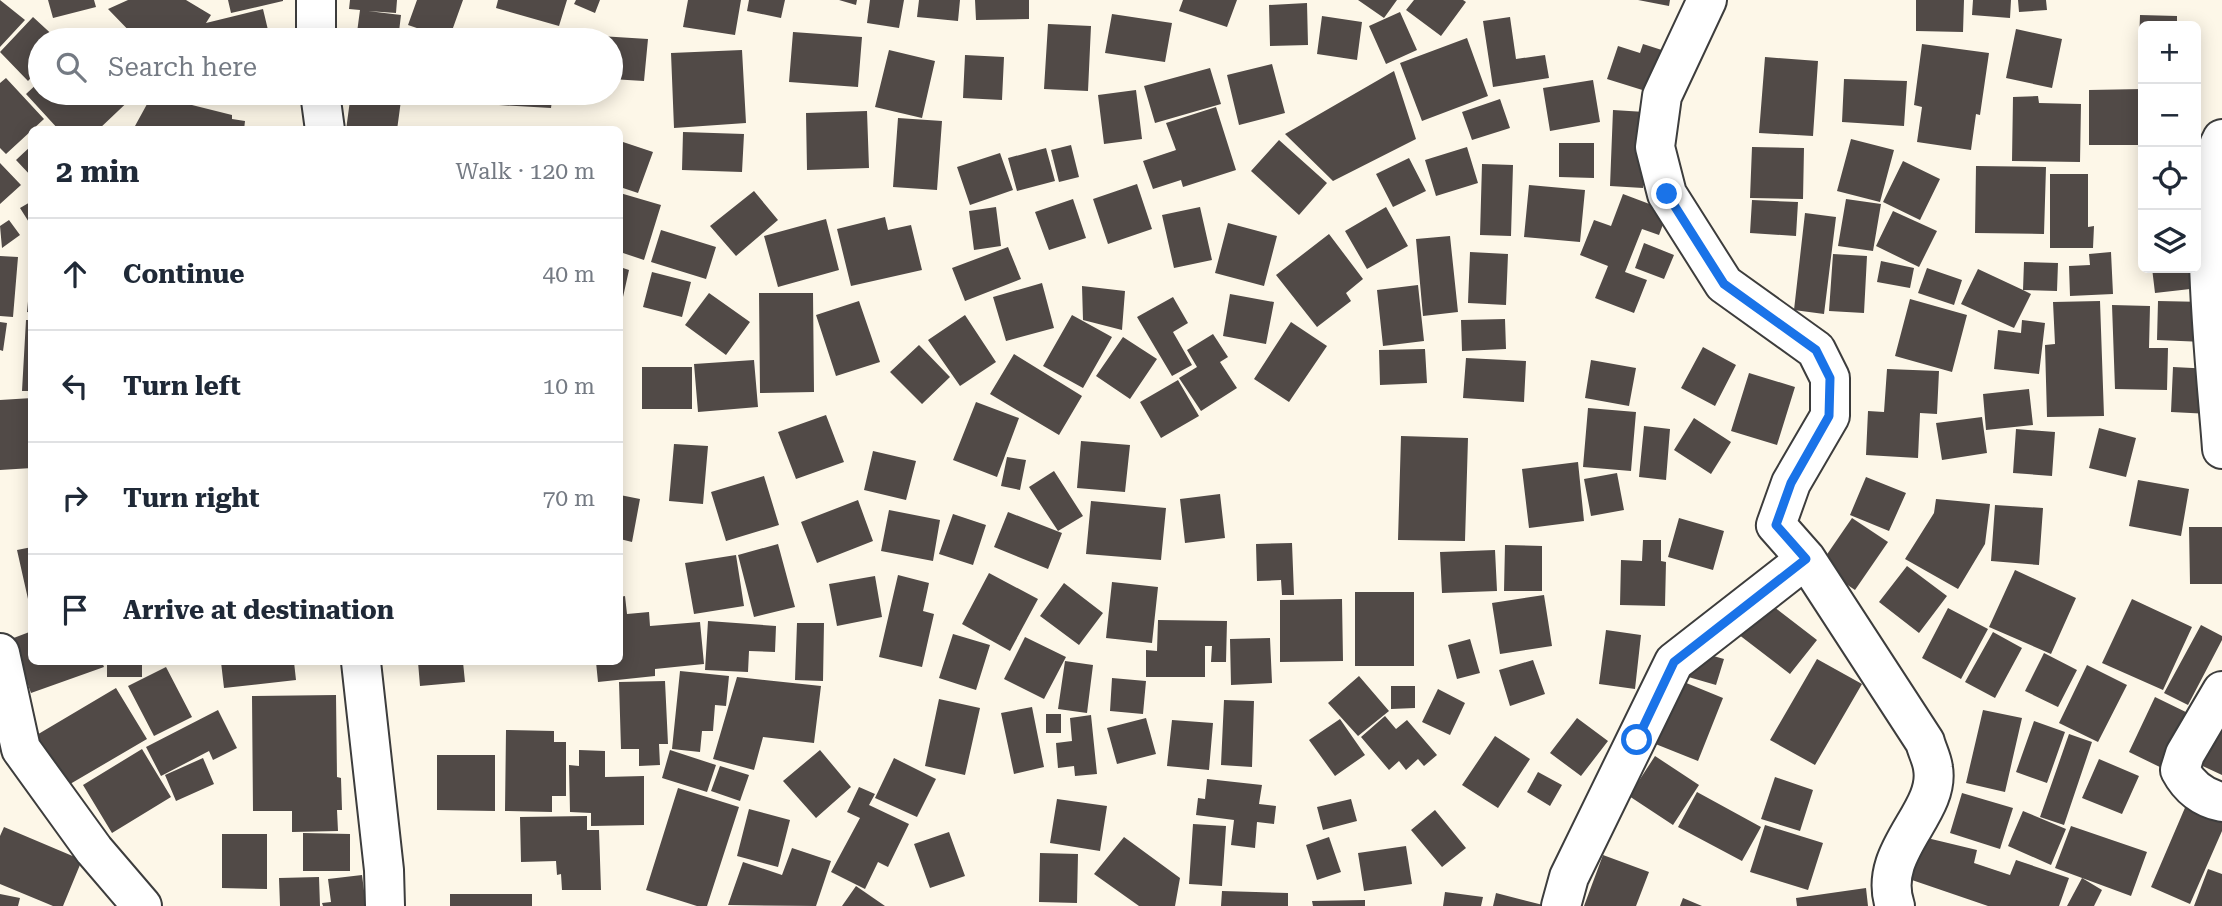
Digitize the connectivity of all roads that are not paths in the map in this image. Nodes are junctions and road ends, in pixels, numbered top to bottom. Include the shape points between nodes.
1 (316, 0) edge
2 (1707, 0) edge
3 (316, 28) edge
4 (321, 105) edge
5 (324, 126) edge
6 (2222, 139) edge
7 (2222, 449) edge
8 (1806, 559) junction
9 (0, 653) edge
10 (360, 665) edge
11 (2222, 691) edge
12 (10, 746) edge
13 (2222, 802) edge
14 (142, 906) edge
15 (385, 906) edge
16 (1560, 906) edge
17 (1895, 906) edge

1 - 3 street
2 - 8 street via 1662,96 1655,147 1667,194 1724,284 1816,350 1830,378 1829,416 1791,483 1776,525
4 - 5 street
6 - 7 street via 2210,184 2210,281
8 - 16 street via 1674,662 1569,877
8 - 17 street via 1924,742 1934,770 1930,790 1892,869
9 - 12 street
10 - 15 street
11 - 13 street via 2180,770 2207,799
12 - 14 street

